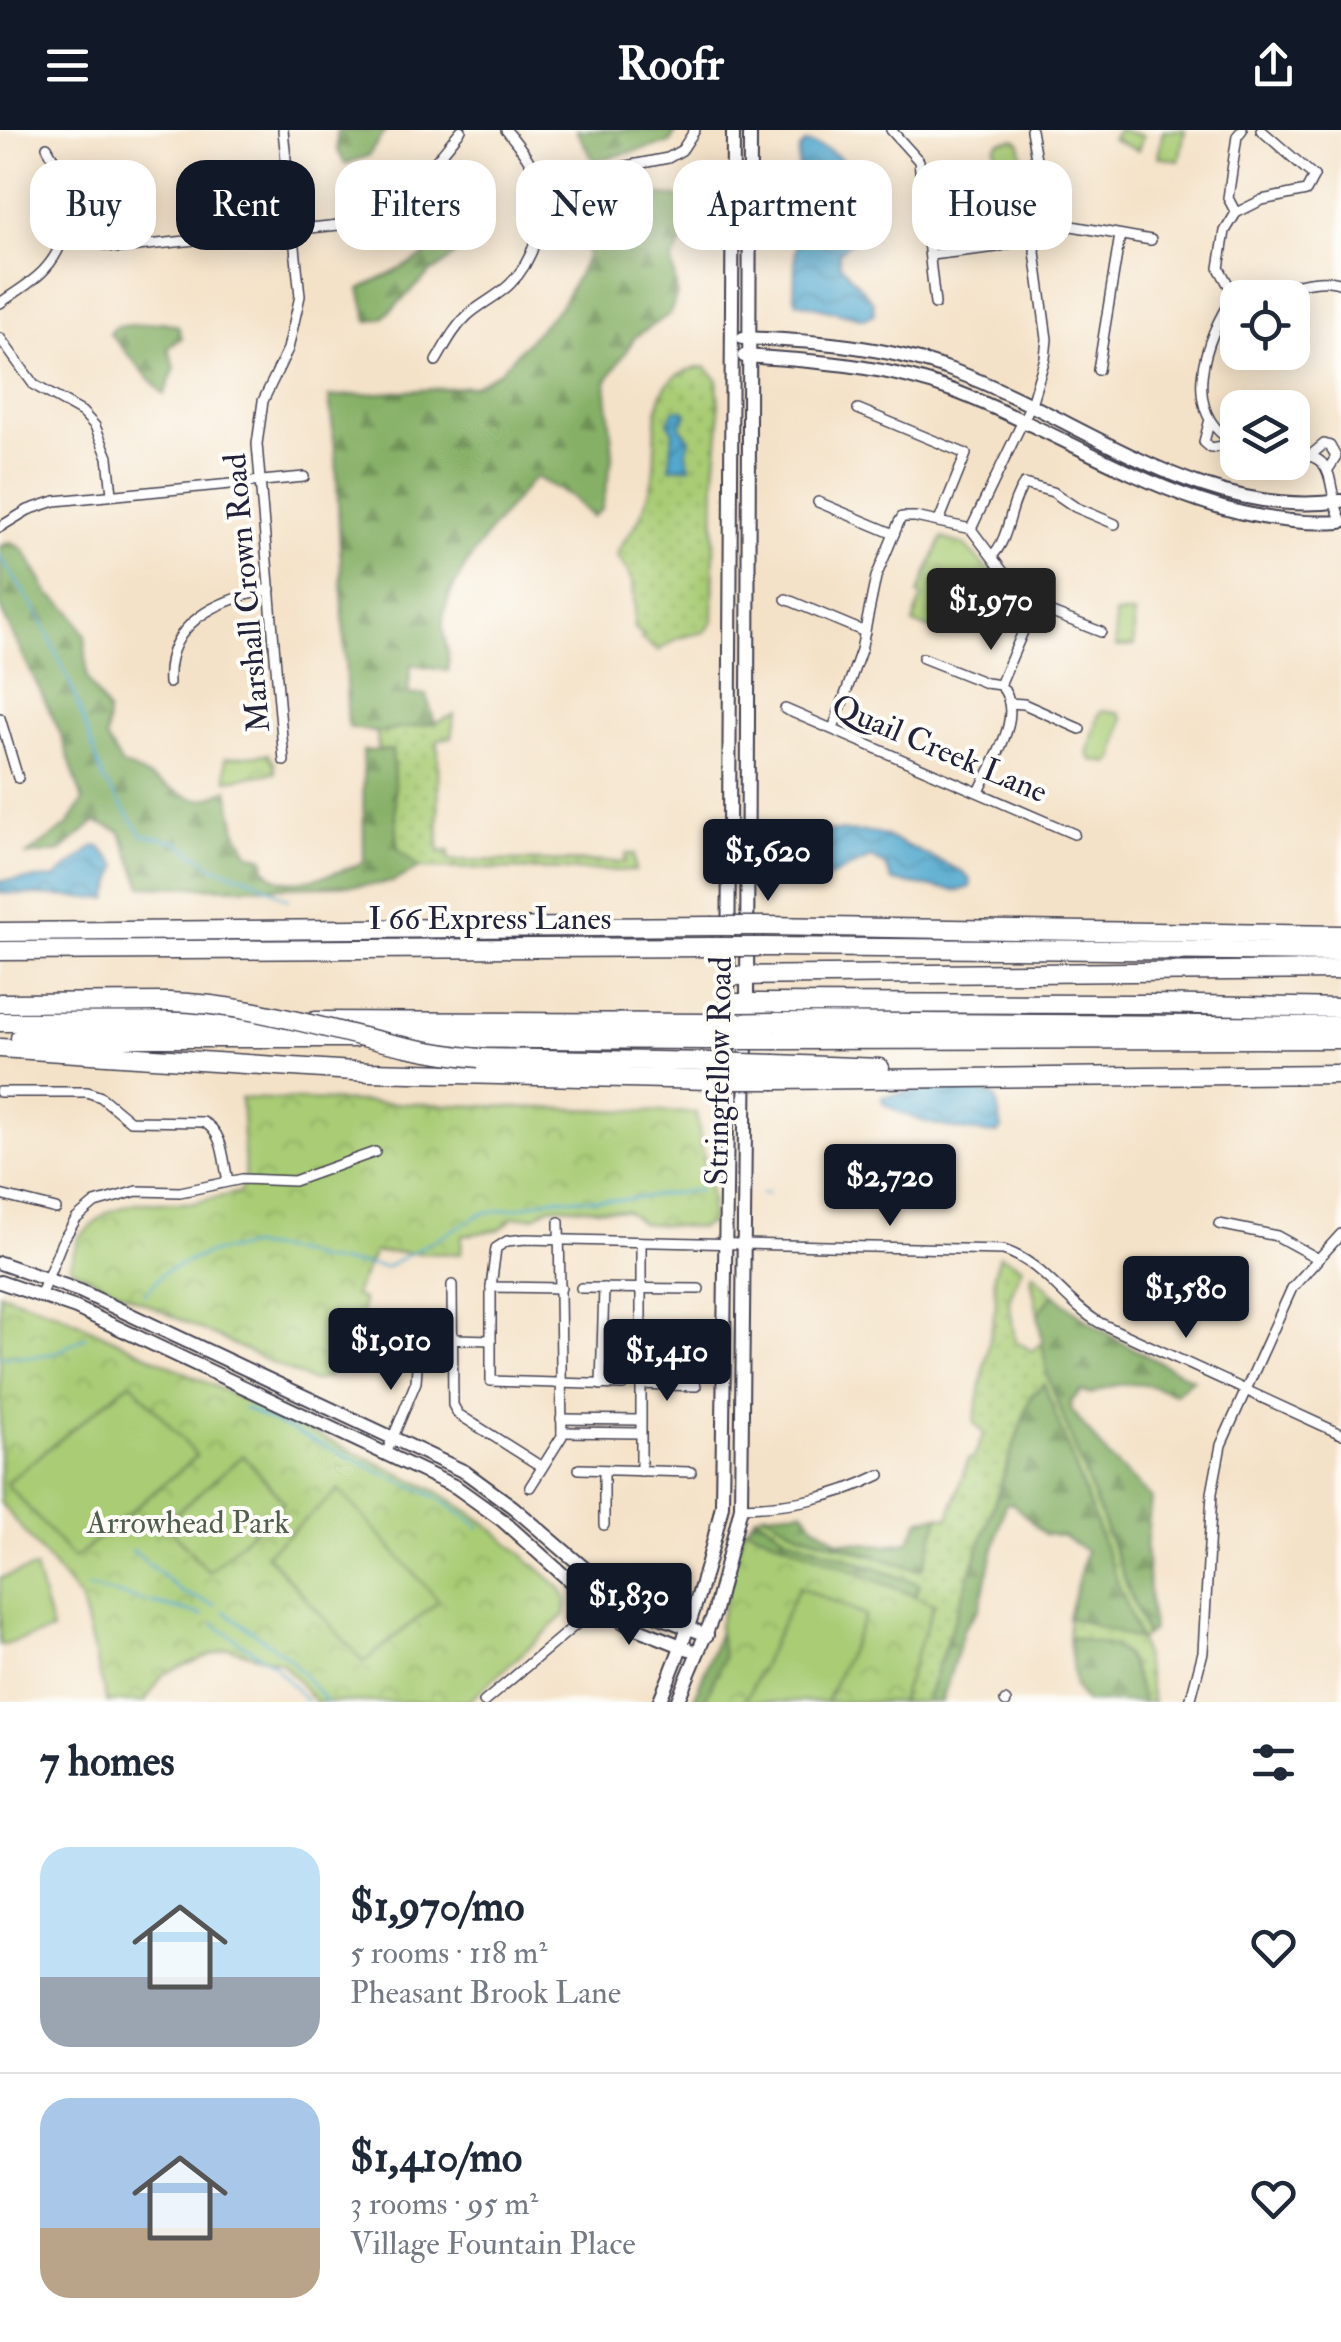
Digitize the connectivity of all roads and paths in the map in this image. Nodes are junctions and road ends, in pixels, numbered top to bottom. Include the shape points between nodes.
1 (283, 130) edge
2 (461, 130) edge
3 (506, 130) edge
4 (695, 130) edge
5 (733, 130) edge
6 (750, 130) edge
7 (891, 130) edge
8 (1031, 130) edge
9 (1242, 130) edge
10 (1260, 130) edge
11 (47, 147) dead end
12 (55, 160) edge
13 (286, 160) edge
14 (527, 160) edge
15 (1036, 160) edge
16 (653, 161) edge
17 (1236, 212) junction
18 (1072, 226) edge
19 (315, 229) edge
20 (1120, 235) junction
21 (1151, 240) dead end
22 (56, 250) edge
23 (296, 250) edge
24 (532, 250) edge
25 (969, 250) edge
26 (1037, 250) edge
27 (931, 254) junction
28 (1226, 280) edge
29 (1310, 283) edge
30 (1341, 284) edge
31 (0, 303) edge
32 (934, 304) dead end
33 (1220, 321) edge
34 (731, 337) junction
35 (0, 338) edge
36 (748, 338) junction
37 (731, 355) junction
38 (748, 356) junction
39 (436, 361) dead end
40 (1098, 370) dead end
41 (1031, 404) junction
42 (858, 409) dead end
43 (1024, 421) junction
44 (1210, 423) junction
45 (1220, 432) edge
46 (1220, 446) edge
47 (1312, 454) joint
48 (1329, 468) junction
49 (304, 477) dead end
50 (259, 480) junction
51 (112, 494) junction
52 (818, 502) dead end
53 (1337, 502) edge
54 (938, 521) junction
55 (1341, 521) edge
56 (1324, 523) junction
57 (1116, 524) dead end
58 (0, 526) edge
59 (972, 529) junction
60 (894, 534) junction
61 (992, 556) junction
62 (270, 589) junction
63 (786, 599) dead end
64 (1034, 606) junction
65 (865, 632) junction
66 (1101, 632) dead end
67 (923, 658) dead end
68 (169, 683) dead end
69 (1000, 685) junction
70 (1009, 704) junction
71 (786, 709) dead end
72 (0, 718) edge
73 (1080, 728) dead end
74 (833, 729) junction
75 (284, 761) dead end
76 (18, 778) dead end
77 (979, 792) junction
78 (1074, 834) dead end
79 (0, 932) edge
80 (1341, 935) edge
81 (188, 950) junction
82 (0, 951) edge
83 (1341, 952) edge
84 (0, 962) edge
85 (1341, 970) edge
86 (737, 976) junction
87 (0, 1003) edge
88 (737, 1004) junction
89 (1341, 1008) edge
90 (0, 1022) edge
91 (1341, 1026) edge
92 (711, 1031) junction
93 (775, 1031) junction
94 (0, 1038) edge
95 (1341, 1039) edge
96 (0, 1048) edge
97 (711, 1071) junction
98 (1341, 1074) edge
99 (0, 1092) edge
100 (375, 1152) dead end
101 (228, 1181) junction
102 (0, 1195) edge
103 (56, 1208) dead end
104 (559, 1222) dead end
105 (1219, 1224) dead end
106 (1341, 1234) edge
107 (558, 1240) junction
108 (641, 1244) junction
109 (725, 1246) junction
110 (744, 1246) junction
111 (1318, 1258) junction
112 (0, 1264) edge
113 (47, 1278) junction
114 (0, 1282) edge
115 (452, 1285) dead end
116 (491, 1287) junction
117 (562, 1288) junction
118 (581, 1288) dead end
119 (604, 1288) junction
120 (642, 1288) junction
121 (699, 1289) dead end
122 (41, 1294) junction
123 (385, 1337) dead end
124 (418, 1338) junction
125 (453, 1338) junction
126 (491, 1340) junction
127 (561, 1384) junction
128 (640, 1384) junction
129 (601, 1385) junction
130 (623, 1385) dead end
131 (696, 1386) dead end
132 (1246, 1390) junction
133 (561, 1419) junction
134 (639, 1420) junction
135 (562, 1432) junction
136 (639, 1433) junction
137 (1341, 1434) edge
138 (394, 1437) junction
139 (386, 1454) junction
140 (542, 1466) junction
141 (579, 1469) dead end
142 (604, 1471) junction
143 (641, 1471) junction
144 (691, 1472) dead end
145 (880, 1475) dead end
146 (530, 1488) dead end
147 (741, 1507) junction
148 (604, 1525) dead end
149 (611, 1592) junction
150 (598, 1606) junction
151 (689, 1628) junction
152 (707, 1635) junction
153 (683, 1647) junction
154 (700, 1653) junction
155 (484, 1702) edge
156 (659, 1702) edge
157 (677, 1702) edge
158 (1190, 1702) edge

1 - 13 street, Marshall Crown Road
2 - 19 street via 389,208 358,223
3 - 14 street
4 - 16 street via 682,150
5 - 34 main road, Stringfellow Road
6 - 36 main road, Stringfellow Road
7 - 27 street via 919,162
8 - 15 street
9 - 17 street via 1228,198
10 - 17 street via 1314,176 1306,191
11 - 12 street
17 - 28 street via 1225,231 1219,268
18 - 20 street
20 - 21 street
20 - 40 street
22 - 31 street via 43,272
23 - 50 street, Marshall Crown Road via 296,323 263,401
24 - 39 street via 491,301 468,314
25 - 27 street
26 - 41 street via 1047,339
27 - 32 street
29 - 30 street
33 - 44 street via 1205,348 1202,394
34 - 36 main road
34 - 37 main road, Stringfellow Road
35 - 51 street via 34,385 95,426 108,457
36 - 38 main road, Stringfellow Road
36 - 41 main road via 916,358
37 - 38 main road
37 - 86 main road, Stringfellow Road
38 - 43 main road via 830,361 910,376
38 - 86 main road, Stringfellow Road
41 - 43 street
41 - 53 main road via 1203,485 1255,498
42 - 54 street via 966,454
43 - 56 main road via 1218,508
43 - 59 street
44 - 45 street
44 - 46 street via 1204,442
47 - 48 street
47 - 48 street via 1330,446 1336,457
48 - 53 street
49 - 50 street
50 - 51 street
50 - 62 street, Marshall Crown Road
51 - 58 street via 55,500
52 - 60 street
53 - 55 street
53 - 56 street
54 - 59 street
54 - 60 street via 902,517
55 - 56 main road
57 - 61 street via 1024,484
59 - 61 street
60 - 65 street via 876,576
61 - 64 street via 1004,573 1026,583
62 - 68 street via 226,601 184,630 170,650
62 - 75 street, Marshall Crown Road
63 - 65 street
64 - 66 street
64 - 69 street
65 - 74 street
67 - 69 street
69 - 70 street
70 - 73 street
70 - 77 street via 1011,718
71 - 74 street, Quail Creek Lane
72 - 76 street
74 - 77 street, Quail Creek Lane
77 - 78 street, Quail Creek Lane
79 - 80 highway, bridge via 764,926
81 - 82 highway, I 66 Express Lanes
81 - 83 highway, I 66 Express Lanes, bridge
81 - 84 highway
85 - 86 highway
86 - 88 main road, Stringfellow Road
87 - 97 highway, bridge via 231,1007 425,1053
88 - 89 highway
88 - 109 main road, Stringfellow Road
88 - 110 main road, Stringfellow Road
90 - 92 highway
91 - 93 highway
92 - 93 highway, bridge
92 - 94 highway
93 - 95 highway
96 - 97 highway via 369,1072
97 - 98 highway, bridge
99 - 101 street via 87,1092 130,1121 202,1122 218,1137
100 - 101 street via 294,1180
101 - 113 street via 180,1192 138,1190 95,1203 76,1219
102 - 103 street
104 - 107 street
105 - 111 street via 1277,1236
106 - 111 street
107 - 108 street
107 - 116 street via 507,1241 496,1248
107 - 117 street
108 - 109 street
108 - 120 street
109 - 110 street
109 - 151 main road, Stringfellow Road via 722,1505
110 - 132 street via 1003,1250 1035,1267 1087,1315
110 - 147 main road, Stringfellow Road
111 - 132 street via 1292,1288
112 - 113 main road
113 - 122 street
113 - 138 main road
114 - 122 main road
115 - 125 street
116 - 117 street
116 - 126 street
117 - 127 street
118 - 119 street
119 - 120 street
119 - 129 street
120 - 121 street
120 - 128 street
122 - 139 main road
123 - 124 street
124 - 125 street
124 - 138 street via 416,1382
125 - 126 street
125 - 140 street via 458,1414
126 - 127 street via 491,1381
127 - 129 street
127 - 133 street
128 - 131 street
128 - 134 street
129 - 130 street
132 - 137 street
132 - 158 street via 1214,1476 1206,1629
133 - 134 street
133 - 135 street
134 - 136 street
135 - 136 street
135 - 140 street
136 - 143 street
138 - 139 street
138 - 149 main road via 481,1484
139 - 150 main road via 456,1487
140 - 146 street
141 - 142 street
142 - 143 street
142 - 148 street
143 - 144 street
145 - 147 street via 814,1501
147 - 152 main road, Stringfellow Road
149 - 150 street
149 - 151 main road
150 - 153 main road
150 - 155 street
151 - 152 main road
151 - 153 main road, Stringfellow Road
152 - 154 main road, Stringfellow Road
153 - 154 main road
153 - 156 main road, Stringfellow Road
154 - 157 main road, Stringfellow Road

